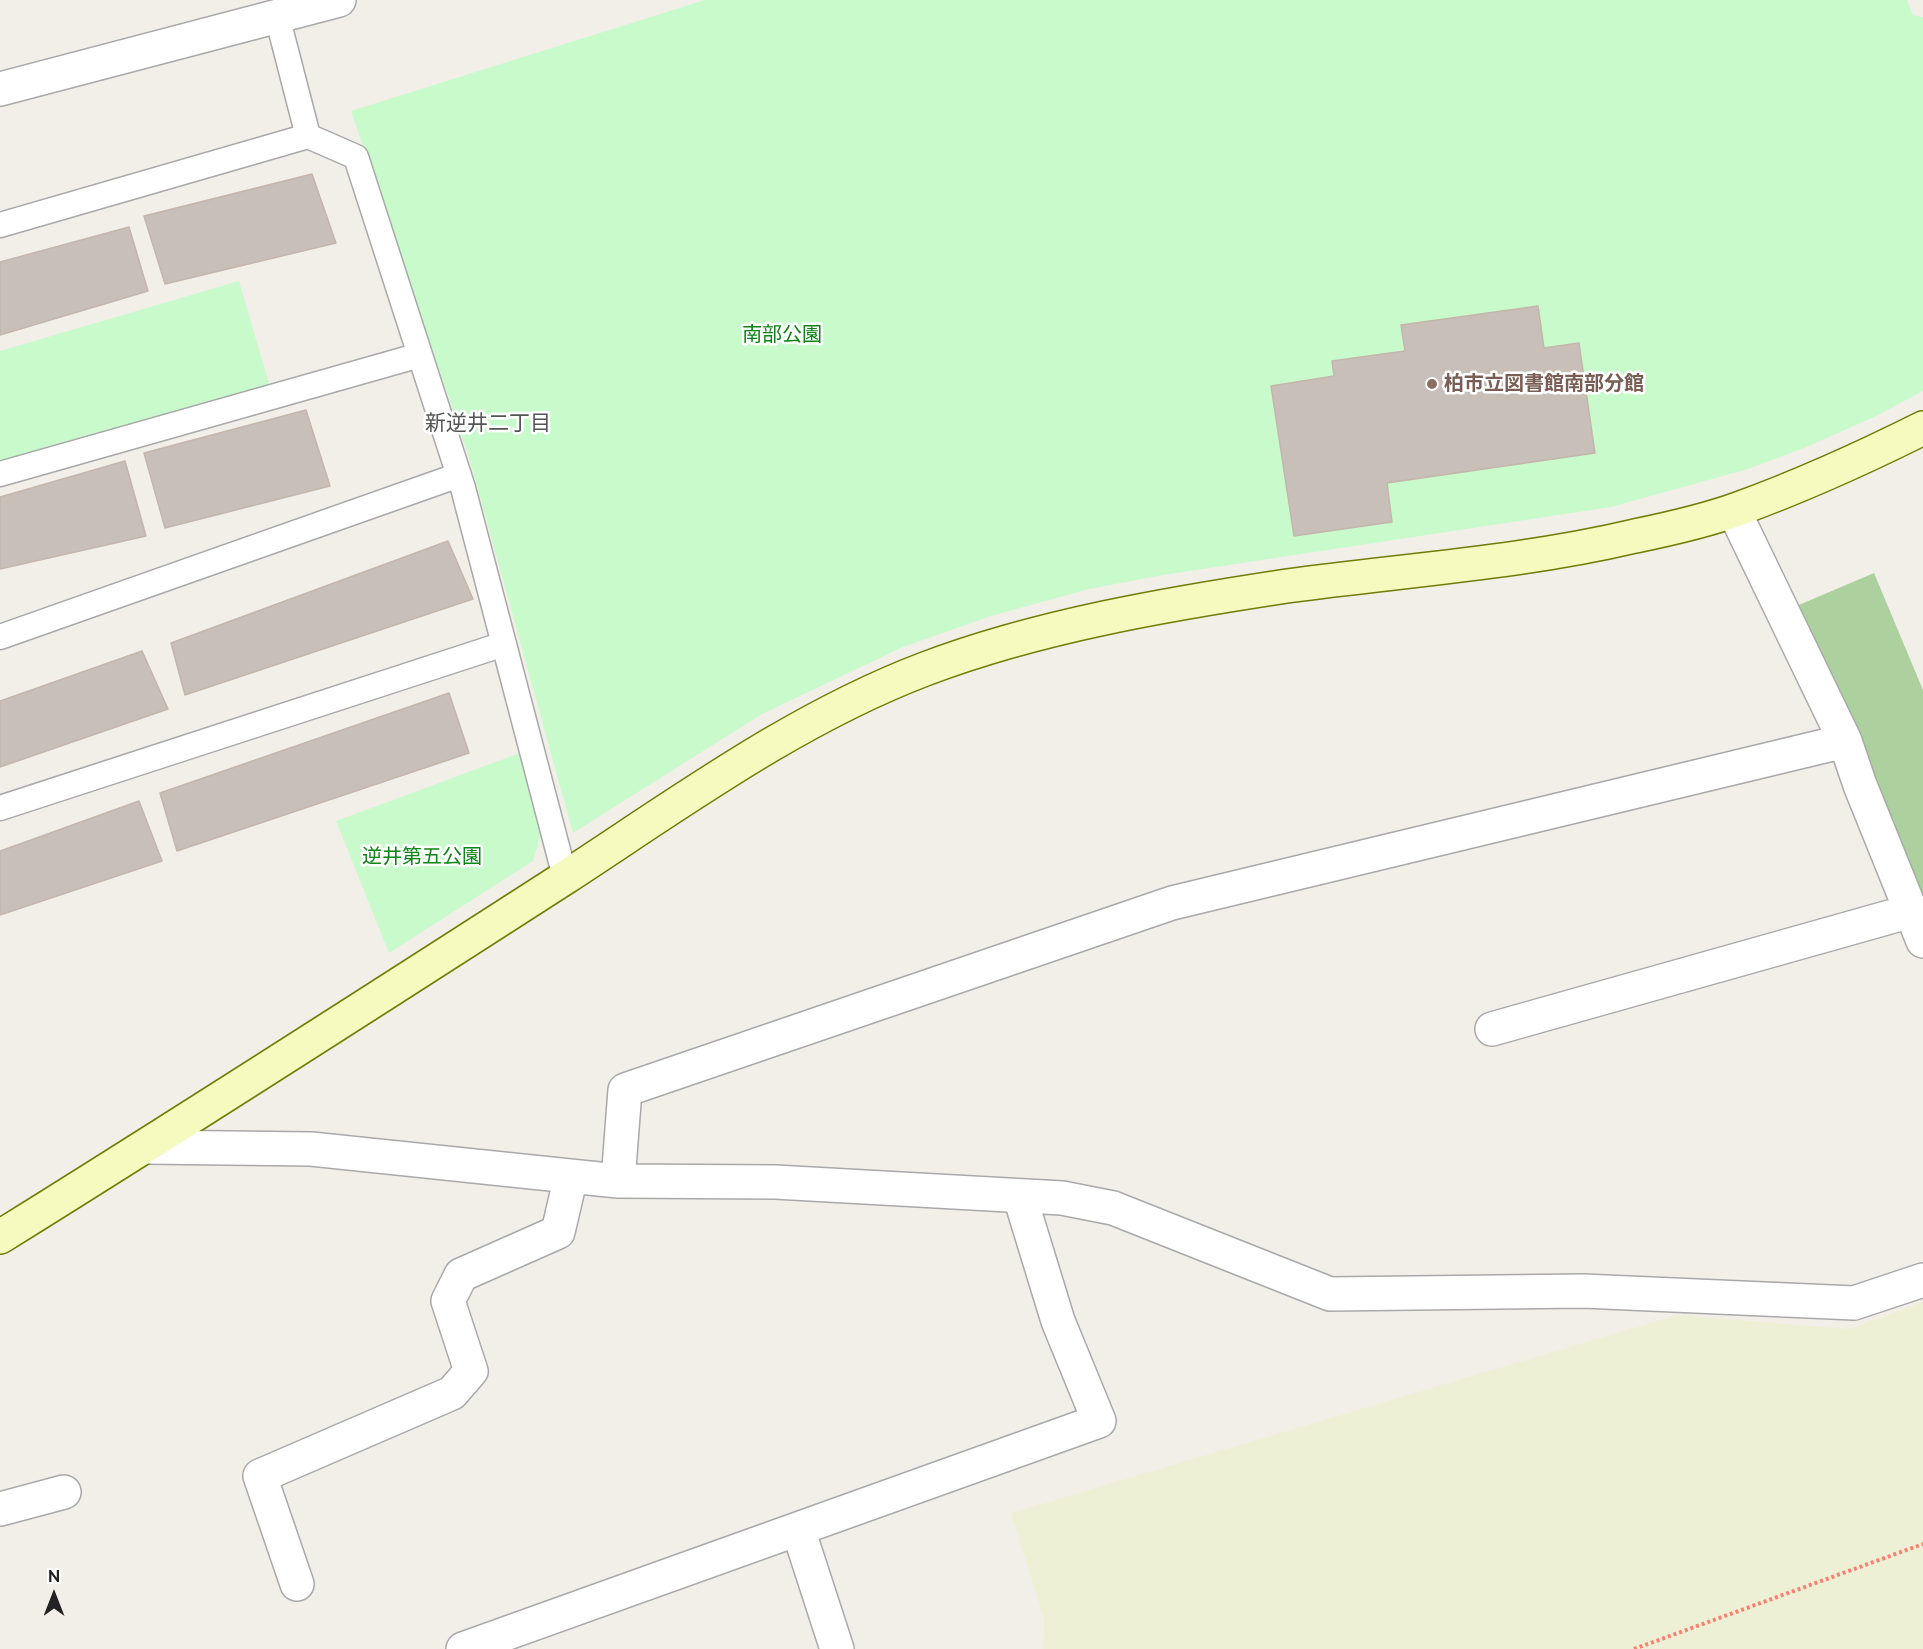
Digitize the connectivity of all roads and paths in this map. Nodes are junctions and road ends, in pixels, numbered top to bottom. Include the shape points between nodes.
1 (339, 0) edge
2 (277, 16) junction
3 (0, 89) edge
4 (309, 136) junction
5 (0, 225) edge
6 (420, 355) junction
7 (1923, 428) edge
8 (0, 474) edge
9 (459, 476) junction
10 (1734, 511) junction
11 (0, 637) edge
12 (504, 644) junction
13 (1845, 741) junction
14 (0, 808) edge
15 (565, 877) junction
16 (1911, 911) junction
17 (1923, 941) edge
18 (1492, 1029) dead end
19 (145, 1147) junction
20 (571, 1176) junction
21 (618, 1181) junction
22 (1020, 1197) junction
23 (0, 1237) edge
24 (1923, 1280) edge
25 (64, 1492) dead end
26 (0, 1509) edge
27 (798, 1529) junction
28 (1923, 1544) edge
29 (297, 1584) dead end
30 (463, 1649) edge
31 (837, 1649) edge
32 (1634, 1649) edge

1 - 2 street
2 - 3 street
2 - 4 lane
4 - 5 lane
4 - 6 lane via 356,157
6 - 8 lane
6 - 9 lane
7 - 10 street via 1858,460
9 - 11 lane
9 - 12 lane
10 - 13 street
10 - 15 street via 1632,537 1513,559 1285,587 1110,618 926,669 866,695 739,763
12 - 14 lane
12 - 15 lane
13 - 16 street
13 - 21 street via 1172,903 625,1090
15 - 19 street
16 - 17 street
16 - 18 street
19 - 20 street via 311,1149
19 - 23 street
20 - 21 street
20 - 29 street via 558,1232 461,1275 448,1301 471,1371 452,1393 260,1476
21 - 22 street via 776,1182
22 - 24 street via 1062,1198 1113,1208 1330,1294 1583,1291 1854,1303
22 - 27 street via 1058,1321 1099,1421
25 - 26 street
27 - 30 street
27 - 31 street
28 - 32 path

